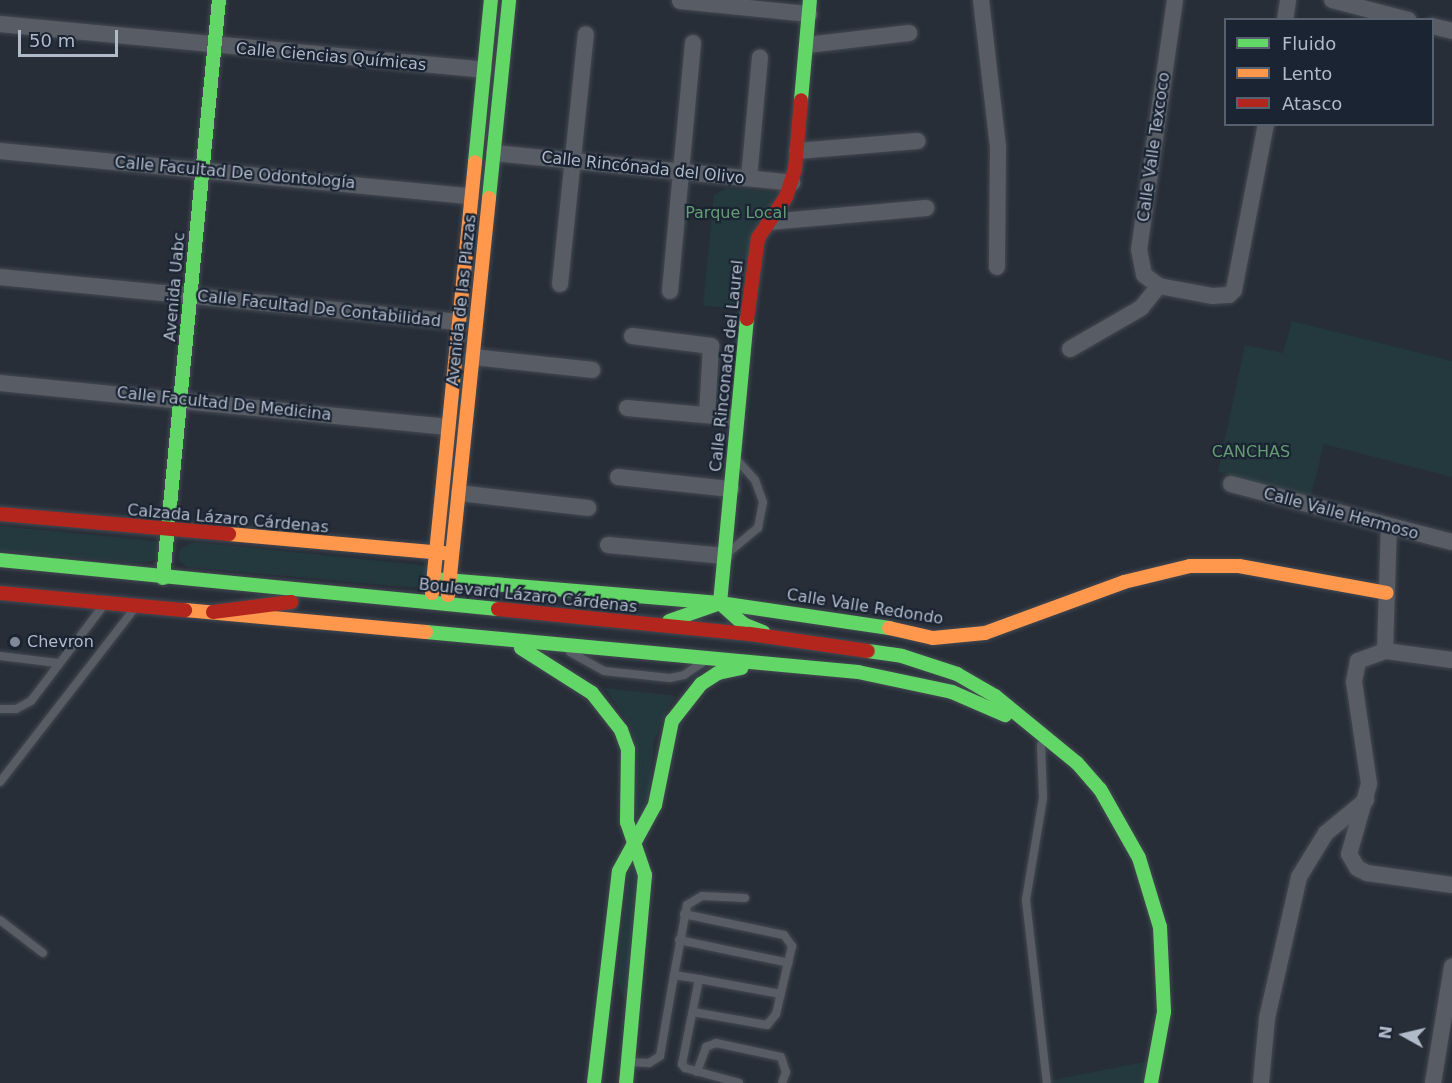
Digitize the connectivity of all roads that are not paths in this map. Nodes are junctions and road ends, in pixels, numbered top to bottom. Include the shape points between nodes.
1 (219, 0) edge
2 (491, 0) edge
3 (509, 0) edge
4 (981, 0) edge
5 (1175, 0) edge
6 (1288, 0) edge
7 (1332, 0) edge
8 (680, 1) edge
9 (810, 7) edge
10 (1285, 18) edge
11 (1400, 18) edge
12 (0, 24) edge
13 (1434, 26) edge
14 (1452, 31) edge
15 (586, 33) dead end
16 (909, 33) dead end
17 (693, 43) dead end
18 (807, 45) junction
19 (215, 46) junction
20 (760, 57) dead end
21 (483, 70) junction
22 (1266, 126) edge
23 (918, 141) dead end
24 (0, 151) edge
25 (797, 151) junction
26 (494, 153) junction
27 (573, 161) junction
28 (203, 170) junction
29 (681, 172) junction
30 (749, 178) junction
31 (792, 183) junction
32 (471, 196) junction
33 (926, 208) dead end
34 (770, 222) junction
35 (997, 267) dead end
36 (0, 277) edge
37 (560, 284) dead end
38 (1159, 286) junction
39 (670, 291) dead end
40 (191, 296) junction
41 (458, 322) junction
42 (632, 336) dead end
43 (1070, 349) dead end
44 (473, 357) junction
45 (592, 370) dead end
46 (0, 383) edge
47 (182, 399) junction
48 (627, 408) dead end
49 (707, 415) junction
50 (737, 418) junction
51 (448, 428) junction
52 (734, 456) junction
53 (618, 477) dead end
54 (1231, 484) dead end
55 (731, 489) junction
56 (459, 493) junction
57 (588, 508) dead end
58 (0, 514) edge
59 (1389, 527) junction
60 (169, 530) junction
61 (1452, 543) edge
62 (608, 545) dead end
63 (436, 553) junction
64 (453, 554) junction
65 (724, 556) junction
66 (0, 560) edge
67 (163, 578) junction
68 (434, 579) junction
69 (450, 580) junction
70 (0, 593) edge
71 (1387, 593) junction
72 (344, 594) junction
73 (431, 602) junction
74 (720, 603) junction
75 (105, 604) junction
76 (447, 604) junction
77 (135, 608) junction
78 (213, 612) junction
79 (644, 624) junction
80 (493, 637) junction
81 (786, 639) junction
82 (564, 648) junction
83 (1385, 651) junction
84 (0, 656) edge
85 (705, 659) junction
86 (58, 663) junction
87 (761, 663) junction
88 (1450, 663) edge
89 (0, 709) edge
90 (1036, 730) junction
91 (0, 782) edge
92 (1366, 800) junction
93 (636, 843) junction
94 (1452, 885) edge
95 (746, 898) dead end
96 (684, 914) junction
97 (0, 920) edge
98 (679, 940) junction
99 (43, 953) dead end
100 (789, 963) junction
101 (1452, 967) edge
102 (674, 975) junction
103 (699, 980) junction
104 (781, 994) junction
105 (693, 1012) junction
106 (627, 1062) junction
107 (697, 1072) junction
108 (594, 1083) edge
109 (626, 1083) edge
110 (739, 1083) edge
111 (782, 1083) edge
112 (1047, 1083) edge
113 (1151, 1083) edge
114 (1261, 1083) edge
115 (1433, 1083) edge

1 - 19 main road, Avenida Uabc
2 - 21 main road, Avenida de las Plazas
3 - 26 main road, Avenida de las Plazas
4 - 35 street via 998,146
5 - 38 street, Calle Valle Texcoco via 1139,249 1140,270
6 - 10 street
7 - 11 street
8 - 9 street
9 - 18 main road, Calle Rinconada del Laurel
12 - 19 street, Calle Ciencias Químicas
13 - 14 street
15 - 27 street
16 - 18 street
17 - 29 street
18 - 25 main road, Calle Rinconada del Laurel
19 - 21 street, Calle Ciencias Químicas
19 - 28 main road, Avenida Uabc
20 - 30 street
21 - 32 main road, Avenida de las Plazas
22 - 38 street via 1238,283 1229,295 1222,296
23 - 25 street
24 - 28 street, Calle Facultad De Odontología
25 - 31 main road, Calle Rinconada del Laurel
26 - 27 street, Calle Rincónada del Olivo
26 - 44 main road, Avenida de las Plazas
27 - 29 street, Calle Rincónada del Olivo
27 - 37 street
28 - 32 street, Calle Facultad De Odontología
28 - 40 main road, Avenida Uabc
29 - 30 street, Calle Rincónada del Olivo
29 - 39 street
30 - 31 street, Calle Rincónada del Olivo
31 - 34 main road, Calle Rinconada del Laurel
32 - 41 main road, Avenida de las Plazas
33 - 34 street
34 - 50 main road, Calle Rinconada del Laurel via 758,238 752,268
36 - 40 street, Calle Facultad De Contabilidad
38 - 43 street via 1141,308
40 - 41 street, Calle Facultad De Contabilidad
40 - 47 main road, Avenida Uabc
41 - 51 main road, Avenida de las Plazas
42 - 49 street via 711,346
44 - 45 street
44 - 56 main road, Avenida de las Plazas
46 - 47 street, Calle Facultad De Medicina
47 - 51 street, Calle Facultad De Medicina
47 - 60 main road, Avenida Uabc
48 - 49 street
49 - 50 street
50 - 52 main road, Calle Rinconada del Laurel
51 - 63 main road, Avenida de las Plazas
52 - 55 main road, Calle Rinconada del Laurel
52 - 65 lane via 755,480 762,502 758,528
53 - 55 street
54 - 59 street, Calle Valle Hermoso
55 - 65 main road, Calle Rinconada del Laurel
56 - 57 street
56 - 64 main road, Avenida de las Plazas
58 - 60 main road, Calzada Lázaro Cárdenas
59 - 61 street, Calle Valle Hermoso
59 - 71 street
60 - 63 main road, Calzada Lázaro Cárdenas
60 - 67 main road, Avenida Uabc
62 - 65 street
63 - 64 main road, Calzada Lázaro Cárdenas
63 - 68 main road, Avenida de las Plazas
64 - 69 main road, Avenida de las Plazas
65 - 74 main road, Calle Rinconada del Laurel
66 - 67 main road, Boulevard Lázaro Cárdenas
67 - 72 main road, Boulevard Lázaro Cárdenas
68 - 69 main road, Calle Valle Redondo
68 - 73 main road, Avenida de las Plazas
69 - 74 main road, Calle Valle Redondo
69 - 76 main road, Avenida de las Plazas
70 - 75 main road, Boulevard Lázaro Cárdenas
71 - 74 main road, Calle Valle Redondo via 1239,566 1190,566 1124,582 985,633 933,638 856,620
71 - 83 street
72 - 73 main road, Boulevard Lázaro Cárdenas
72 - 78 main road
73 - 76 main road, Boulevard Lázaro Cárdenas
74 - 79 main road via 679,620
74 - 81 main road via 743,624
75 - 77 main road, Boulevard Lázaro Cárdenas
75 - 86 lane
76 - 79 main road, Boulevard Lázaro Cárdenas
77 - 78 main road, Boulevard Lázaro Cárdenas
77 - 91 lane
78 - 80 main road, Boulevard Lázaro Cárdenas
79 - 81 main road, Boulevard Lázaro Cárdenas
80 - 82 main road, Boulevard Lázaro Cárdenas
80 - 93 main road via 553,664 608,710 628,749 625,804
81 - 90 main road, Boulevard Lázaro Cárdenas via 932,664 995,696
82 - 85 main road, Boulevard Lázaro Cárdenas
82 - 85 lane via 604,671 670,678 684,675
83 - 88 street
83 - 92 street via 1363,657 1354,670 1368,767
84 - 86 lane
85 - 87 main road, Boulevard Lázaro Cárdenas
86 - 89 lane via 32,701 16,709
87 - 90 main road, Boulevard Lázaro Cárdenas via 916,682 952,692
87 - 93 main road via 718,673 684,702 666,741 652,813
90 - 112 lane via 1043,798 1026,900
90 - 113 main road, Boulevard Lázaro Cárdenas via 1077,763 1100,789 1139,858 1153,896 1162,947 1164,1012
92 - 94 street via 1349,854 1357,868
92 - 114 street via 1326,832 1299,877 1267,1018
93 - 106 main road via 645,875 645,895
93 - 108 main road via 619,871 615,890
95 - 96 lane via 693,898
96 - 98 lane
96 - 100 lane via 784,935 792,946
97 - 99 lane
98 - 100 lane
98 - 102 lane
100 - 104 lane
101 - 115 street
102 - 103 lane
102 - 106 lane via 660,1056 649,1063
103 - 104 lane
103 - 105 lane
104 - 105 lane via 776,1014 767,1025
105 - 107 lane via 681,1060 684,1068
106 - 109 main road
107 - 110 lane
107 - 111 lane via 706,1047 716,1043 781,1057 786,1072

